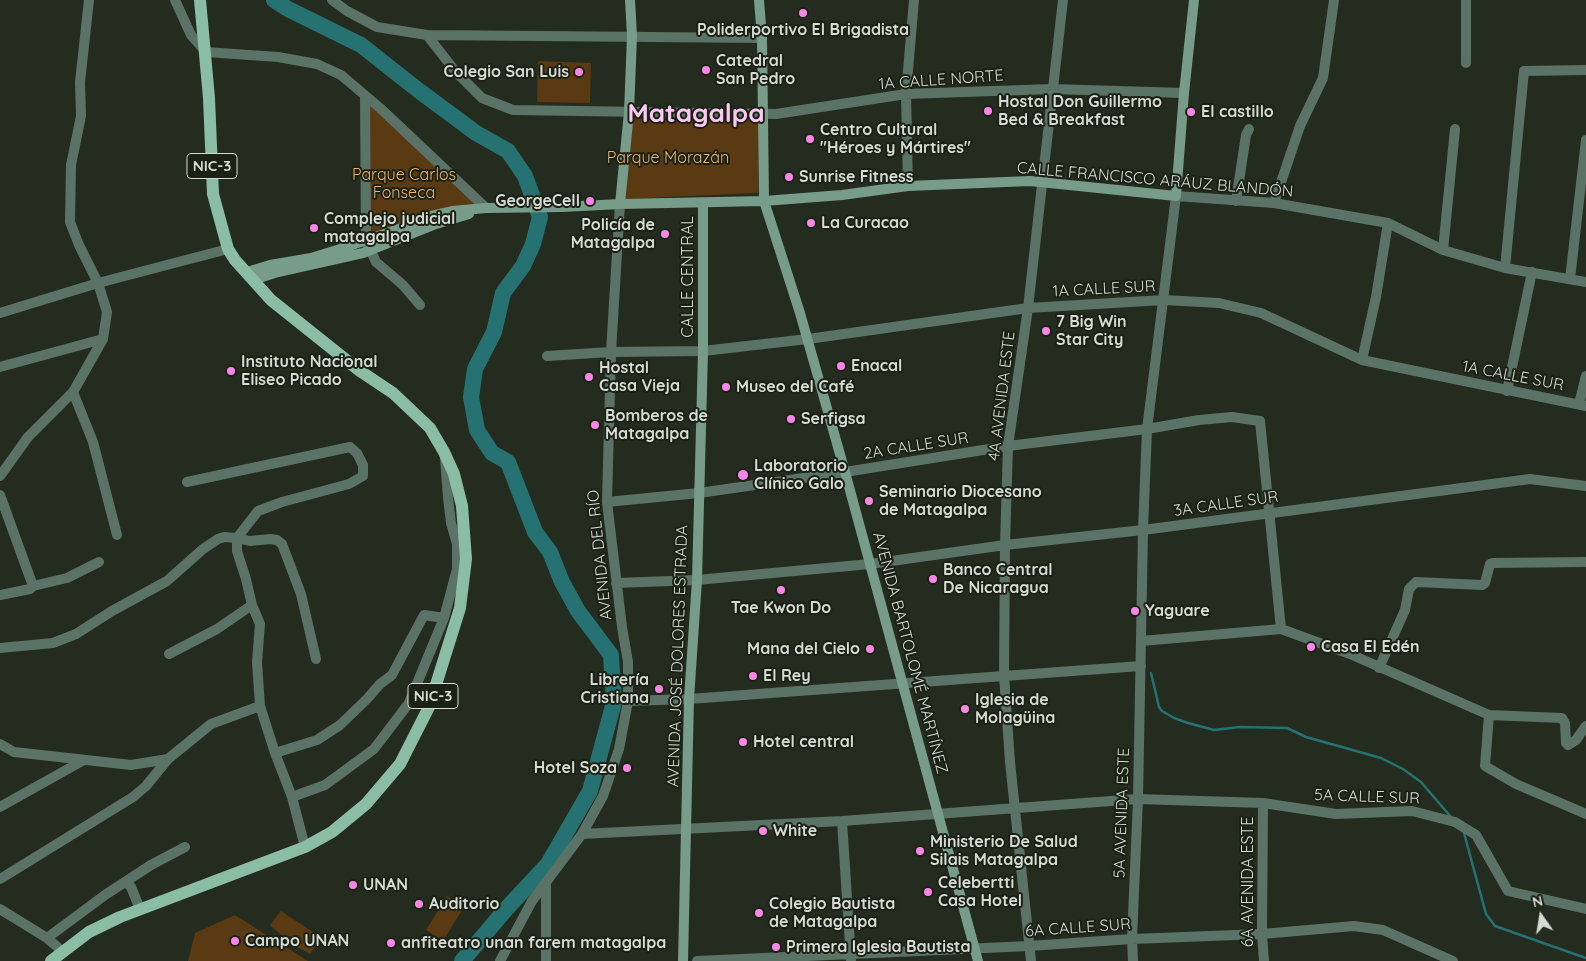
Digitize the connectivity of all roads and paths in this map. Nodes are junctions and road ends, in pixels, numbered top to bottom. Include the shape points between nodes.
1 (89, 0) edge
2 (175, 0) edge
3 (200, 0) edge
4 (332, 0) edge
5 (630, 0) edge
6 (760, 0) edge
7 (914, 0) edge
8 (1063, 0) edge
9 (1194, 0) edge
10 (1334, 0) edge
11 (1466, 0) edge
12 (427, 35) junction
13 (632, 36) junction
14 (762, 38) junction
15 (206, 52) junction
16 (1466, 63) dead end
17 (1586, 70) edge
18 (1052, 89) junction
19 (1184, 93) junction
20 (906, 94) junction
21 (365, 96) junction
22 (629, 112) junction
23 (763, 114) junction
24 (1455, 129) dead end
25 (1249, 130) dead end
26 (1586, 140) edge
27 (1042, 182) junction
28 (908, 186) junction
29 (1176, 196) junction
30 (764, 201) junction
31 (1236, 201) junction
32 (703, 203) junction
33 (1274, 203) junction
34 (620, 204) junction
35 (486, 208) junction
36 (1388, 224) junction
37 (367, 246) junction
38 (228, 249) junction
39 (1443, 250) junction
40 (1505, 268) junction
41 (1532, 272) junction
42 (250, 276) junction
43 (1570, 279) junction
44 (1586, 282) edge
45 (98, 283) junction
46 (1164, 300) junction
47 (420, 305) dead end
48 (1028, 308) junction
49 (0, 313) edge
50 (103, 339) junction
51 (808, 339) junction
52 (611, 352) junction
53 (703, 352) junction
54 (547, 356) dead end
55 (1362, 360) junction
56 (0, 367) edge
57 (1586, 376) edge
58 (1507, 391) junction
59 (72, 392) junction
60 (1583, 405) edge
61 (1146, 429) junction
62 (1008, 446) junction
63 (444, 452) junction
64 (845, 472) junction
65 (0, 476) edge
66 (187, 482) dead end
67 (1586, 486) edge
68 (698, 492) junction
69 (0, 495) edge
70 (607, 502) junction
71 (1270, 513) junction
72 (1142, 530) junction
73 (117, 535) dead end
74 (237, 538) junction
75 (1005, 544) junction
76 (99, 562) dead end
77 (1586, 562) edge
78 (870, 564) junction
79 (697, 580) junction
80 (616, 583) junction
81 (32, 586) junction
82 (0, 595) edge
83 (252, 605) junction
84 (444, 618) junction
85 (1281, 629) junction
86 (1141, 641) junction
87 (0, 648) edge
88 (169, 654) dead end
89 (316, 660) dead end
90 (1141, 666) junction
91 (1380, 668) junction
92 (1004, 675) junction
93 (904, 683) junction
94 (689, 699) junction
95 (628, 701) junction
96 (260, 706) junction
97 (1489, 715) junction
98 (1586, 726) edge
99 (0, 744) edge
100 (275, 753) junction
101 (168, 759) junction
102 (84, 760) junction
103 (292, 797) junction
104 (1138, 799) junction
105 (1263, 803) junction
106 (0, 807) edge
107 (1014, 808) junction
108 (939, 814) junction
109 (1586, 814) edge
110 (842, 821) junction
111 (686, 830) junction
112 (582, 834) junction
113 (185, 847) dead end
114 (305, 847) junction
115 (0, 878) edge
116 (126, 882) junction
117 (546, 885) junction
118 (0, 909) edge
119 (140, 909) junction
120 (1586, 909) edge
121 (1262, 934) junction
122 (47, 938) junction
123 (1132, 939) junction
124 (1029, 946) junction
125 (975, 949) junction
126 (62, 951) junction
127 (851, 958) edge
128 (1438, 958) edge
129 (51, 961) edge
130 (500, 961) edge
131 (546, 961) edge
132 (683, 961) edge
133 (697, 961) edge
134 (978, 961) edge
135 (1031, 961) edge
136 (1133, 961) edge
137 (1264, 961) edge
138 (1453, 961) edge

1 - 45 street via 80,82 81,116 71,165 70,222
2 - 15 street via 191,36
3 - 15 main road, NIC-3
4 - 12 street via 377,27
5 - 13 street
6 - 14 street, AVENIDA BARTOLOMÉ MARTÍNEZ
7 - 20 street
8 - 18 street, 4A AVENIDA ESTE
9 - 19 street
10 - 33 street via 1323,78 1300,126
11 - 16 street
12 - 13 street
12 - 22 street, 1A CALLE NORTE via 482,98 513,110
13 - 14 street
13 - 22 street
14 - 23 street, AVENIDA BARTOLOMÉ MARTÍNEZ
15 - 21 street via 278,57 317,64 341,75
15 - 38 main road, NIC-3 via 214,194
17 - 40 street via 1524,71
18 - 19 street, 1A CALLE NORTE
18 - 20 street, 1A CALLE NORTE
18 - 27 street, 4A AVENIDA ESTE
19 - 29 street
20 - 23 street, 1A CALLE NORTE
20 - 28 street
21 - 35 street
21 - 37 street
22 - 23 street, 1A CALLE NORTE
22 - 34 street
23 - 30 street, AVENIDA BARTOLOMÉ MARTÍNEZ
24 - 39 street
25 - 31 street
26 - 43 street
27 - 28 street, CALLE FRANCISCO ARÁUZ BLANDÓN
27 - 29 street, CALLE FRANCISCO ARÁUZ BLANDÓN
27 - 48 street, 4A AVENIDA ESTE
28 - 30 street, CALLE FRANCISCO ARÁUZ BLANDÓN
29 - 31 street, CALLE FRANCISCO ARÁUZ BLANDÓN
29 - 46 street, 5A AVENIDA ESTE
30 - 32 street, CALLE FRANCISCO ARÁUZ BLANDÓN
30 - 51 street, AVENIDA BARTOLOMÉ MARTÍNEZ
31 - 33 street, CALLE FRANCISCO ARÁUZ BLANDÓN
32 - 34 street, CALLE FRANCISCO ARÁUZ BLANDÓN
32 - 53 street, CALLE CENTRAL
33 - 36 street, CALLE FRANCISCO ARÁUZ BLANDÓN
34 - 35 street, CALLE FRANCISCO ARÁUZ BLANDÓN
34 - 52 street, AVENIDA DEL RÍO
35 - 37 street
36 - 39 street, CALLE FRANCISCO ARÁUZ BLANDÓN
36 - 55 street
37 - 42 street via 270,265
37 - 47 street via 376,262
38 - 42 main road, NIC-3
38 - 45 street
39 - 40 street, CALLE FRANCISCO ARÁUZ BLANDÓN
40 - 41 street, CALLE FRANCISCO ARÁUZ BLANDÓN
41 - 43 street, CALLE FRANCISCO ARÁUZ BLANDÓN
41 - 58 street
42 - 63 main road, NIC-3 via 279,306 360,371 393,393 430,428
43 - 44 street, CALLE FRANCISCO ARÁUZ BLANDÓN
45 - 49 street
45 - 50 street via 107,312
46 - 48 street, 1A CALLE SUR
46 - 55 street, 1A CALLE SUR via 1219,303 1261,313
46 - 61 street, 5A AVENIDA ESTE
48 - 51 street, 1A CALLE SUR
48 - 62 street, 4A AVENIDA ESTE
50 - 56 street
50 - 59 street
51 - 53 street, 1A CALLE SUR
51 - 64 street, AVENIDA BARTOLOMÉ MARTÍNEZ
52 - 53 street, 1A CALLE SUR
52 - 54 street, 1A CALLE SUR
52 - 70 street, AVENIDA DEL RÍO
53 - 68 street, AVENIDA JOSÉ DOLORES ESTRADA
55 - 58 street, 1A CALLE SUR
57 - 60 street
58 - 60 street, 1A CALLE SUR
59 - 65 street via 28,437
59 - 73 street via 93,442
61 - 62 street, 2A CALLE SUR
61 - 71 street, 2A CALLE SUR via 1232,417 1260,420
61 - 72 street, 5A AVENIDA ESTE
62 - 64 street, 2A CALLE SUR
62 - 75 street, 4A AVENIDA ESTE
63 - 84 street via 451,523 457,544 457,569
63 - 114 main road, NIC-3 via 454,474 462,506 466,559 460,608 429,707 400,764 366,804 332,832
64 - 68 street, 2A CALLE SUR
64 - 78 street, AVENIDA BARTOLOMÉ MARTÍNEZ
66 - 74 street via 350,447 357,453 364,476 349,484 258,511
67 - 71 street, 3A CALLE SUR via 1530,479
68 - 70 street, 2A CALLE SUR
68 - 79 street, AVENIDA JOSÉ DOLORES ESTRADA
69 - 81 street
70 - 80 street, AVENIDA DEL RÍO
71 - 72 street, 3A CALLE SUR
71 - 85 street
72 - 75 street, 3A CALLE SUR
72 - 86 street, 5A AVENIDA ESTE
74 - 83 street
74 - 87 street via 218,539 167,582 76,634 53,643
74 - 89 street via 270,539 282,544 301,594
75 - 78 street, 3A CALLE SUR
75 - 92 street, 4A AVENIDA ESTE
76 - 81 street via 67,578
77 - 91 street via 1493,563 1490,564 1486,583 1482,585 1416,582 1409,589 1405,610
78 - 79 street, 3A CALLE SUR
78 - 93 street, AVENIDA BARTOLOMÉ MARTÍNEZ
79 - 80 street, 3A CALLE SUR
79 - 94 street, AVENIDA JOSÉ DOLORES ESTRADA
80 - 95 street, AVENIDA DEL RÍO via 628,662
81 - 82 street
83 - 88 street via 217,629
83 - 96 street via 260,624 257,662
84 - 100 street via 424,615 392,675 340,725 317,740
84 - 103 street via 409,703 374,749 325,785
85 - 86 street
85 - 91 street
86 - 90 street, 5A AVENIDA ESTE
90 - 92 street
90 - 104 street, 5A AVENIDA ESTE
91 - 97 street
92 - 93 street
92 - 107 street, 4A AVENIDA ESTE
93 - 94 street
93 - 108 street, AVENIDA BARTOLOMÉ MARTÍNEZ
94 - 95 street
94 - 111 street, AVENIDA JOSÉ DOLORES ESTRADA
95 - 112 street, AVENIDA DEL RÍO via 619,749 603,796
96 - 100 street
96 - 101 street via 210,724
97 - 98 street via 1562,718 1568,745
97 - 109 street via 1485,766 1516,784
99 - 102 street via 14,752
100 - 103 street
101 - 102 street via 131,765
101 - 115 street via 133,797
102 - 106 street
103 - 114 street
104 - 105 street, 5A CALLE SUR
104 - 107 street, 5A CALLE SUR
104 - 123 street, 5A AVENIDA ESTE
105 - 120 street, 5A CALLE SUR via 1336,814 1412,811 1455,822 1476,835 1508,891
105 - 121 street, 6A AVENIDA ESTE
107 - 108 street, 5A CALLE SUR
107 - 124 street, 4A AVENIDA ESTE
108 - 110 street, 5A CALLE SUR
108 - 125 street, AVENIDA BARTOLOMÉ MARTÍNEZ
110 - 111 street, 5A CALLE SUR
110 - 127 street
111 - 112 street, 5A CALLE SUR
111 - 132 street, AVENIDA JOSÉ DOLORES ESTRADA
112 - 117 street, AVENIDA DEL RÍO
113 - 116 street
114 - 119 main road, NIC-3
116 - 119 street
116 - 122 street
117 - 130 street, AVENIDA DEL RÍO via 532,901
117 - 131 street
118 - 122 street
119 - 126 main road, NIC-3 via 89,932
121 - 123 street, 6A CALLE SUR
121 - 128 street, 6A CALLE SUR via 1354,926 1383,930 1409,940
121 - 137 street, 6A AVENIDA ESTE
122 - 126 street
123 - 124 street, 6A CALLE SUR
123 - 136 street, 5A AVENIDA ESTE
124 - 125 street, 6A CALLE SUR
124 - 135 street
125 - 127 street, 6A CALLE SUR
125 - 134 street, AVENIDA BARTOLOMÉ MARTÍNEZ
126 - 129 main road, NIC-3
127 - 133 street, 6A CALLE SUR
128 - 138 street, 6A CALLE SUR

